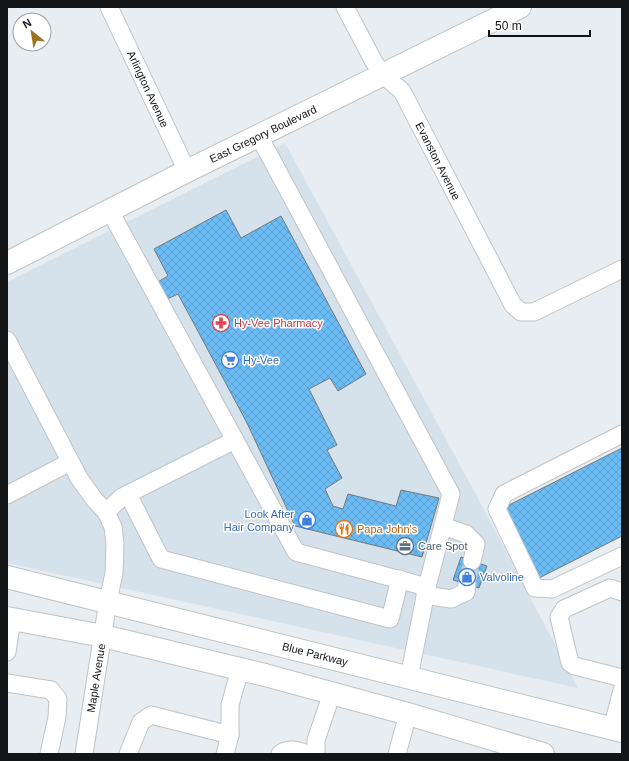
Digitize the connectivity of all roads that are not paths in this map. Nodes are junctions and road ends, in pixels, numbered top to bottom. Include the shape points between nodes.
1 (110, 7) edge
2 (345, 7) edge
3 (520, 7) edge
4 (383, 75) junction
5 (259, 136) junction
6 (187, 172) junction
7 (110, 211) junction
8 (7, 264) edge
9 (622, 269) edge
10 (8, 343) edge
11 (622, 434) edge
12 (235, 440) junction
13 (70, 462) junction
14 (128, 494) junction
15 (7, 495) edge
16 (106, 512) junction
17 (443, 526) junction
18 (622, 556) edge
19 (472, 561) tunnel mouth
20 (7, 577) edge
21 (400, 579) junction
22 (467, 584) tunnel mouth
23 (426, 591) junction
24 (622, 592) edge
25 (108, 602) junction
26 (9, 618) edge
27 (103, 636) junction
28 (7, 652) edge
29 (240, 669) junction
30 (408, 677) junction
31 (622, 678) edge
32 (7, 683) edge
33 (622, 690) edge
34 (332, 693) junction
35 (408, 714) junction
36 (617, 730) edge
37 (230, 735) junction
38 (87, 753) edge
39 (533, 753) edge
40 (49, 754) edge
41 (128, 754) edge
42 (225, 754) edge
43 (280, 754) edge
44 (310, 754) edge
45 (316, 754) edge
46 (397, 754) edge

1 - 6 street, Arlington Avenue
2 - 4 street, Evanston Avenue
3 - 4 main road, East Gregory Boulevard
4 - 5 main road, East Gregory Boulevard
4 - 9 street, Evanston Avenue via 402,91 513,305 521,312 534,312
5 - 6 main road, East Gregory Boulevard
5 - 17 street via 451,494
6 - 7 main road, East Gregory Boulevard
7 - 8 main road, East Gregory Boulevard
7 - 12 street
10 - 13 street, Maple Avenue
11 - 18 street via 504,494 497,509 535,588 552,589
12 - 14 street
12 - 21 street via 296,552
13 - 15 street
13 - 16 street, Maple Avenue via 90,494
14 - 16 street
14 - 21 street via 161,559 390,619
16 - 25 street, Maple Avenue via 113,527 115,544 114,574
17 - 19 street via 466,534 476,544
17 - 23 street
20 - 25 main road, Blue Parkway
21 - 23 street
22 - 23 street via 466,592 451,599
23 - 30 street
24 - 31 street via 610,588 564,609 559,617 570,662 575,666
25 - 27 street, Maple Avenue
25 - 30 main road, Blue Parkway
26 - 27 main road
26 - 28 street
27 - 29 main road
27 - 38 street, Maple Avenue
29 - 34 main road
29 - 37 street via 230,705
30 - 36 main road, Blue Parkway
32 - 40 street via 51,690 58,699
33 - 36 street
34 - 35 main road
34 - 45 street via 316,740
35 - 39 main road
35 - 46 street
37 - 41 street via 151,715 141,722
37 - 42 street
43 - 44 street via 289,749

